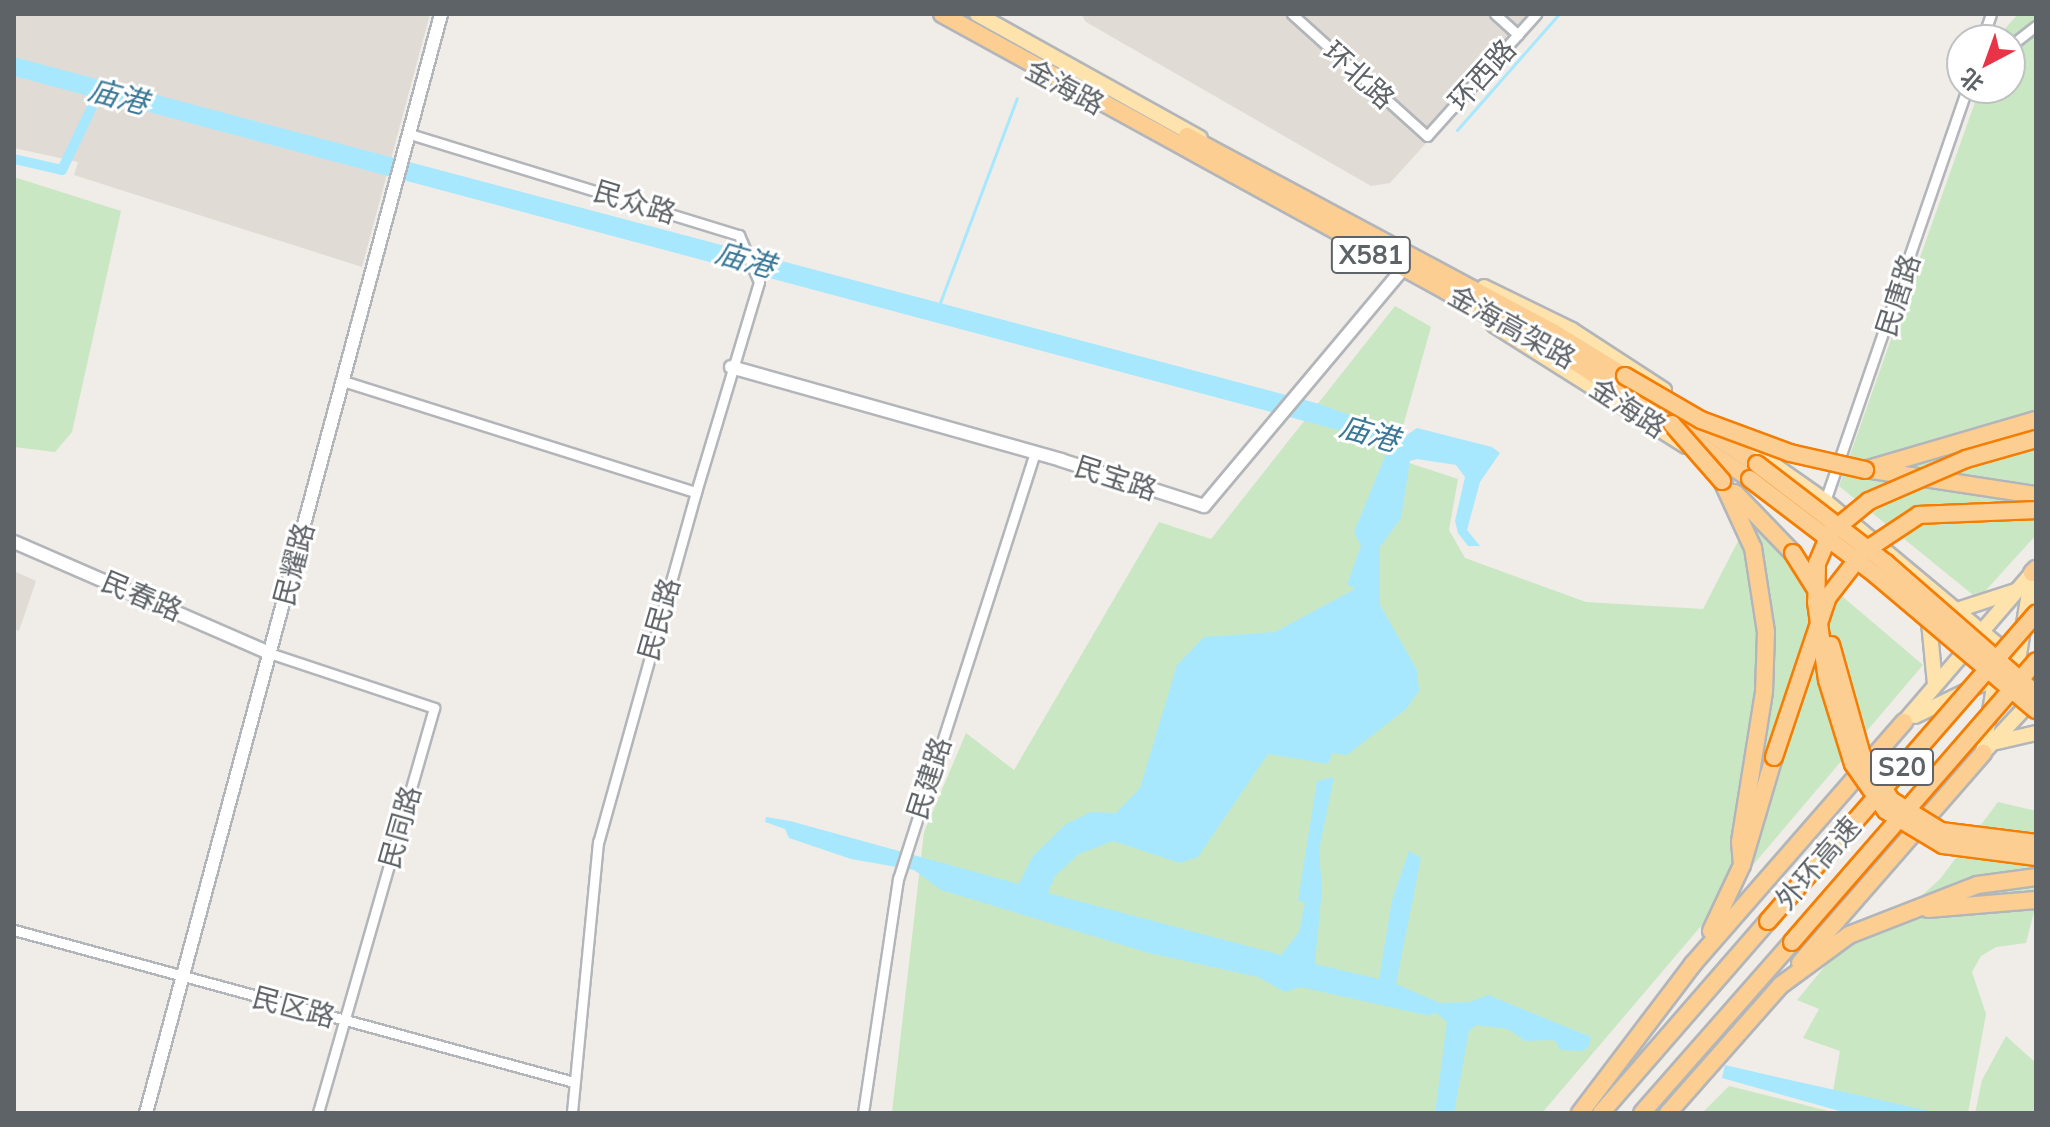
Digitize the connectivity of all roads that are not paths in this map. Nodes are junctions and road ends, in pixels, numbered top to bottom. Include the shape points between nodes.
1 (441, 14) edge
2 (930, 14) edge
3 (942, 14) edge
4 (965, 14) edge
5 (977, 14) edge
6 (1292, 14) edge
7 (1495, 14) edge
8 (1536, 14) edge
9 (1518, 35) junction
10 (1961, 104) edge
11 (410, 134) junction
12 (1427, 136) joint
13 (1402, 270) junction
14 (731, 367) junction
15 (1625, 376) junction
16 (343, 381) junction
17 (2036, 420) edge
18 (1672, 424) junction
19 (2036, 439) edge
20 (1035, 453) junction
21 (1865, 470) junction
22 (1722, 481) junction
23 (696, 492) junction
24 (2036, 495) edge
25 (1825, 501) junction
26 (2036, 510) edge
27 (14, 542) edge
28 (2034, 571) edge
29 (2017, 591) junction
30 (1957, 610) junction
31 (2036, 614) edge
32 (1929, 622) junction
33 (1982, 631) junction
34 (1994, 641) junction
35 (269, 653) junction
36 (1967, 658) junction
37 (2036, 659) edge
38 (2019, 660) junction
39 (1997, 664) junction
40 (2014, 678) junction
41 (2036, 678) edge
42 (1935, 684) junction
43 (1996, 684) junction
44 (2036, 695) edge
45 (2029, 710) edge
46 (1904, 722) junction
47 (2036, 733) edge
48 (1988, 748) junction
49 (2036, 843) edge
50 (2036, 857) edge
51 (1742, 865) junction
52 (2036, 877) edge
53 (2036, 900) edge
54 (1910, 911) junction
55 (14, 930) edge
56 (1693, 964) junction
57 (1795, 973) junction
58 (183, 977) junction
59 (344, 1021) junction
60 (574, 1082) junction
61 (146, 1113) edge
62 (318, 1113) edge
63 (572, 1113) edge
64 (863, 1113) edge
65 (1580, 1113) edge
66 (1601, 1113) edge
67 (1642, 1113) edge
68 (1668, 1113) edge

1 - 11 street, 民耀路
2 - 13 main road, 金海路 / X581
3 - 18 highway, 金海高架路 via 1481,308
4 - 15 highway, 金海高架路
5 - 25 main road, 金海路 / X581 via 1348,220 1572,330
6 - 12 street, 环北路
7 - 9 street
8 - 9 street, 环西路
9 - 12 street, 环西路
10 - 25 street, 民唐路
11 - 14 street, 民众路 via 739,235 759,282
11 - 16 street, 民耀路
13 - 20 street, 民宝路 via 1204,506
13 - 32 main road, 金海路 / X581 via 1715,465
14 - 20 street, 民宝路
14 - 23 street, 民众路
15 - 21 highway, bridge via 1701,420 1790,453
15 - 44 highway, 金海高架路, bridge via 1822,512
16 - 23 street
16 - 35 street, 民耀路
17 - 21 highway
18 - 22 highway, bridge
18 - 45 highway, 金海高架路, bridge via 1876,575
19 - 50 highway, bridge via 1966,459 1869,501 1830,533 1817,563 1816,602 1827,680 1853,764 1886,811 1943,845
20 - 64 street, 民建路 via 898,879
21 - 24 highway, bridge
22 - 49 highway, bridge via 1772,527 1809,576 1862,755 1891,800 1941,831
22 - 51 highway via 1741,514 1762,581 1764,692 1740,842
23 - 60 street, 民民路 via 598,842
25 - 30 main road, 金海路 / X581
26 - 51 highway, bridge via 1919,515 1863,552 1828,597
27 - 35 street, 民春路
28 - 29 main road
28 - 38 main road
29 - 30 main road
29 - 33 main road
30 - 33 main road, 金海路 / X581
31 - 66 highway, 外环高速 / S20, bridge
32 - 36 main road, 金海路 / X581
32 - 42 main road
33 - 34 main road, 金海路 / X581
33 - 36 main road
34 - 38 main road, 金海路 / X581
34 - 39 main road
35 - 58 street, 民耀路
35 - 59 street, 民同路 via 434,708
36 - 39 main road
36 - 42 main road
36 - 43 main road, 金海路 / X581
37 - 38 main road
37 - 67 highway, 外环高速 / S20, bridge
38 - 39 main road
38 - 40 main road
38 - 41 main road, 金海路 / X581
39 - 43 main road
40 - 41 main road
40 - 43 main road
40 - 45 main road
42 - 46 main road
43 - 45 main road, 金海路 / X581
43 - 46 main road via 1979,685
43 - 48 main road
44 - 45 main road
45 - 48 main road
46 - 56 highway
47 - 48 main road
48 - 57 highway
51 - 56 highway
52 - 54 highway via 1977,885
53 - 54 highway
54 - 57 highway via 1849,935
55 - 58 street, 民区路
56 - 65 highway
57 - 68 highway
58 - 59 street, 民区路
58 - 61 street, 民耀路
59 - 60 street, 民区路
59 - 62 street, 民同路
60 - 63 street, 民民路

